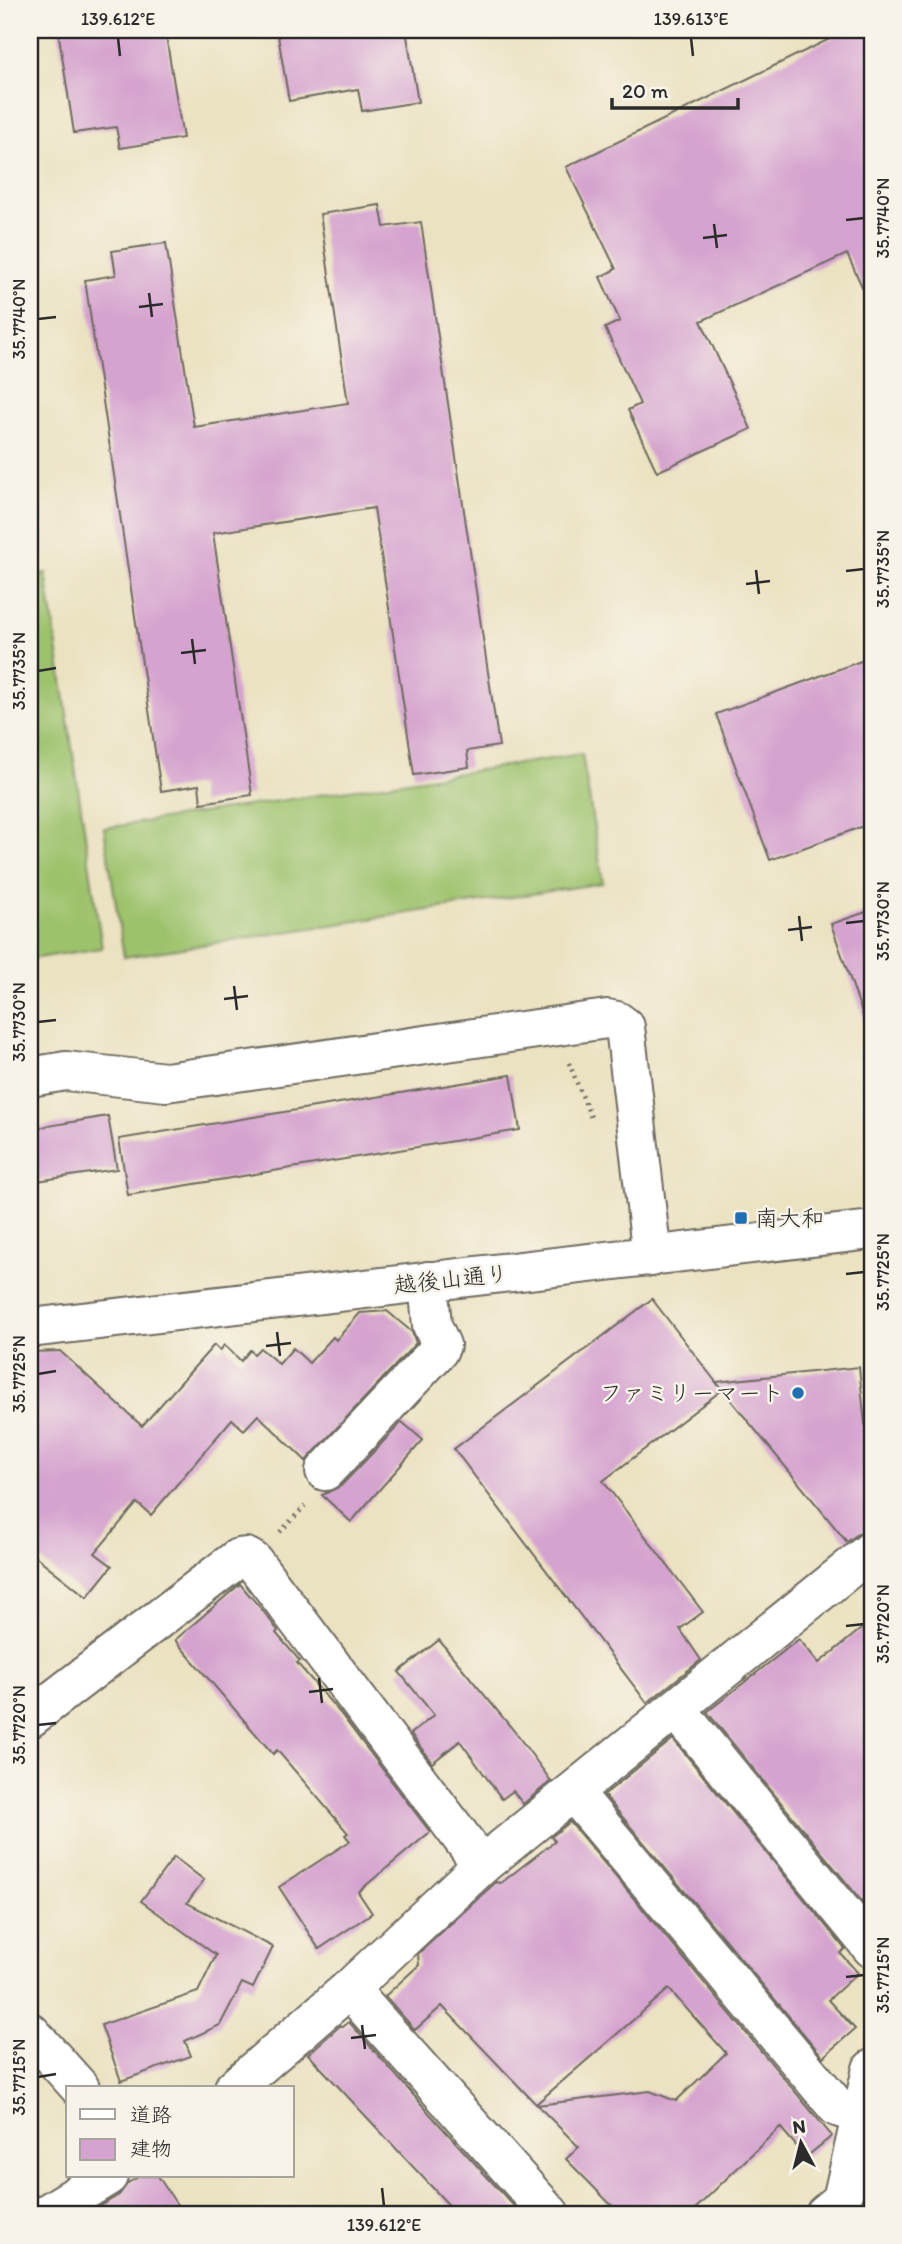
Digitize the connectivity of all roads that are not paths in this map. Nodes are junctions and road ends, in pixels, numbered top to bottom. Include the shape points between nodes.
1 (30, 1077) edge
2 (872, 1230) edge
3 (652, 1258) junction
4 (428, 1281) junction
5 (30, 1328) edge
6 (326, 1471) road end
7 (872, 1550) edge
8 (677, 1710) junction
9 (30, 1718) edge
10 (574, 1793) junction
11 (482, 1865) junction
12 (872, 1948) edge
13 (349, 1989) junction
14 (30, 2032) edge
15 (872, 2069) edge
16 (78, 2086) edge
17 (236, 2086) edge
18 (861, 2115) junction
19 (105, 2178) edge
20 (46, 2214) edge
21 (550, 2214) edge
22 (825, 2214) edge

1 - 3 street via 66,1071 166,1082 617,1021 625,1027
2 - 3 street, 越後山通り
3 - 4 street, 越後山通り
4 - 5 street, 越後山通り
4 - 6 street via 432,1325 441,1345 438,1351
7 - 8 street
8 - 10 street
8 - 12 street
9 - 11 street via 238,1558 246,1557
10 - 11 street
10 - 18 street via 837,2107
11 - 13 street
13 - 17 street
13 - 21 street
14 - 16 street
15 - 18 street
18 - 22 street via 842,2200
19 - 20 street

